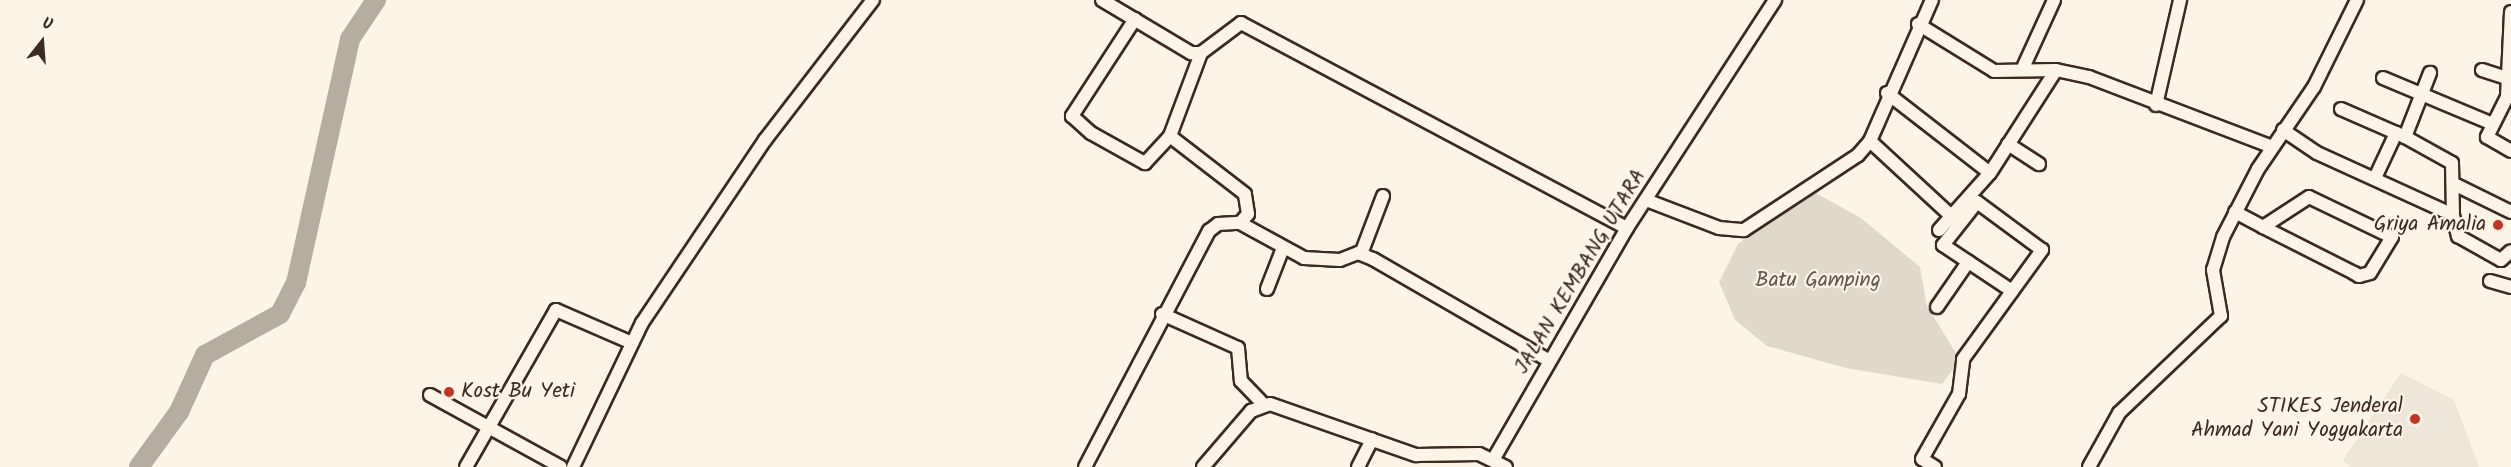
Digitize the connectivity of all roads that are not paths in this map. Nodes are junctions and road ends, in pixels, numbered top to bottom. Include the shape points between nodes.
1 (873, 0) edge
2 (1102, 0) edge
3 (1775, 0) edge
4 (1932, 0) edge
5 (2054, 0) edge
6 (2180, 0) edge
7 (2357, 0) edge
8 (2511, 12) edge
9 (1135, 19) junction
10 (1918, 24) junction
11 (1201, 53) junction
12 (2022, 70) junction
13 (2056, 70) junction
14 (2482, 70) dead end
15 (2430, 73) dead end
16 (2384, 78) dead end
17 (2507, 78) junction
18 (1887, 93) junction
19 (2423, 96) junction
20 (2509, 97) edge
21 (2156, 105) junction
22 (2341, 109) dead end
23 (2493, 124) junction
24 (2283, 130) junction
25 (2401, 135) junction
26 (1170, 136) junction
27 (1870, 141) junction
28 (2008, 144) junction
29 (2272, 147) junction
30 (2511, 151) edge
31 (2038, 164) dead end
32 (1989, 173) junction
33 (2375, 178) junction
34 (2456, 185) junction
35 (1383, 196) dead end
36 (1646, 200) junction
37 (2235, 212) junction
38 (2511, 212) edge
39 (1949, 214) junction
40 (2453, 214) junction
41 (1240, 223) junction
42 (2263, 227) junction
43 (1626, 228) junction
44 (1939, 230) dead end
45 (1283, 248) junction
46 (2511, 251) edge
47 (1361, 254) junction
48 (1968, 262) junction
49 (2490, 281) dead end
50 (2511, 287) edge
51 (1267, 289) dead end
52 (2012, 291) junction
53 (1937, 307) dead end
54 (1162, 314) junction
55 (630, 342) junction
56 (1550, 361) junction
57 (430, 395) dead end
58 (1263, 404) junction
59 (489, 427) junction
60 (1372, 439) junction
61 (1479, 454) junction
62 (1493, 460) junction
63 (1429, 462) edge
64 (466, 467) edge
65 (561, 467) edge
66 (573, 467) edge
67 (1085, 467) edge
68 (1203, 467) edge
69 (1358, 467) edge
70 (1475, 467) edge
71 (1506, 467) edge
72 (1935, 467) edge
73 (2089, 467) edge

1 - 55 street via 735,182
2 - 9 street
3 - 36 street, JALAN KEMBANG UTARA
4 - 10 street
5 - 12 street
6 - 21 street
7 - 24 street via 2314,87
8 - 17 street
9 - 11 street via 1180,50
9 - 26 street via 1072,116 1085,129 1145,163
10 - 12 street via 1984,67
10 - 18 street
11 - 26 street
11 - 43 street via 1241,23
12 - 13 street
13 - 21 street
13 - 28 street
14 - 17 street
15 - 19 street
16 - 19 street
17 - 20 street
18 - 27 street
18 - 32 street
19 - 23 street
19 - 25 street
20 - 23 street
21 - 29 street
22 - 25 street
23 - 30 street via 2487,137
24 - 29 street
24 - 33 street
25 - 33 street
25 - 34 street via 2450,160
26 - 41 street via 1245,194 1248,214
27 - 36 street via 1858,155 1744,230 1719,228
27 - 39 street
28 - 31 street
28 - 32 street
29 - 37 street
32 - 39 street
33 - 40 street
34 - 38 street
34 - 40 street
35 - 47 street
36 - 43 street, JALAN KEMBANG UTARA
37 - 42 street
37 - 73 street via 2213,270 2221,316 2120,413
39 - 44 street
40 - 46 street via 2458,236 2501,260
41 - 45 street
41 - 54 street via 1218,224 1209,231
42 - 42 street via 2309,197 2392,237 2370,273 2359,276
43 - 56 street, JALAN KEMBANG UTARA
45 - 47 street via 1307,258 1315,254 1340,260
45 - 51 street
47 - 56 street
48 - 52 street
48 - 52 street via 1943,245 1977,202 2042,250
48 - 53 street
49 - 50 street
52 - 72 street via 1963,359 1959,394 1922,459
54 - 58 street via 1238,348 1241,381
54 - 67 street
55 - 59 street via 556,310
55 - 66 street
56 - 62 street, JALAN KEMBANG UTARA
57 - 59 street
58 - 60 street via 1278,405
58 - 68 street via 1245,416
59 - 64 street
59 - 65 street
60 - 63 street
60 - 69 street
61 - 62 street
61 - 63 street
61 - 70 street
62 - 71 street

